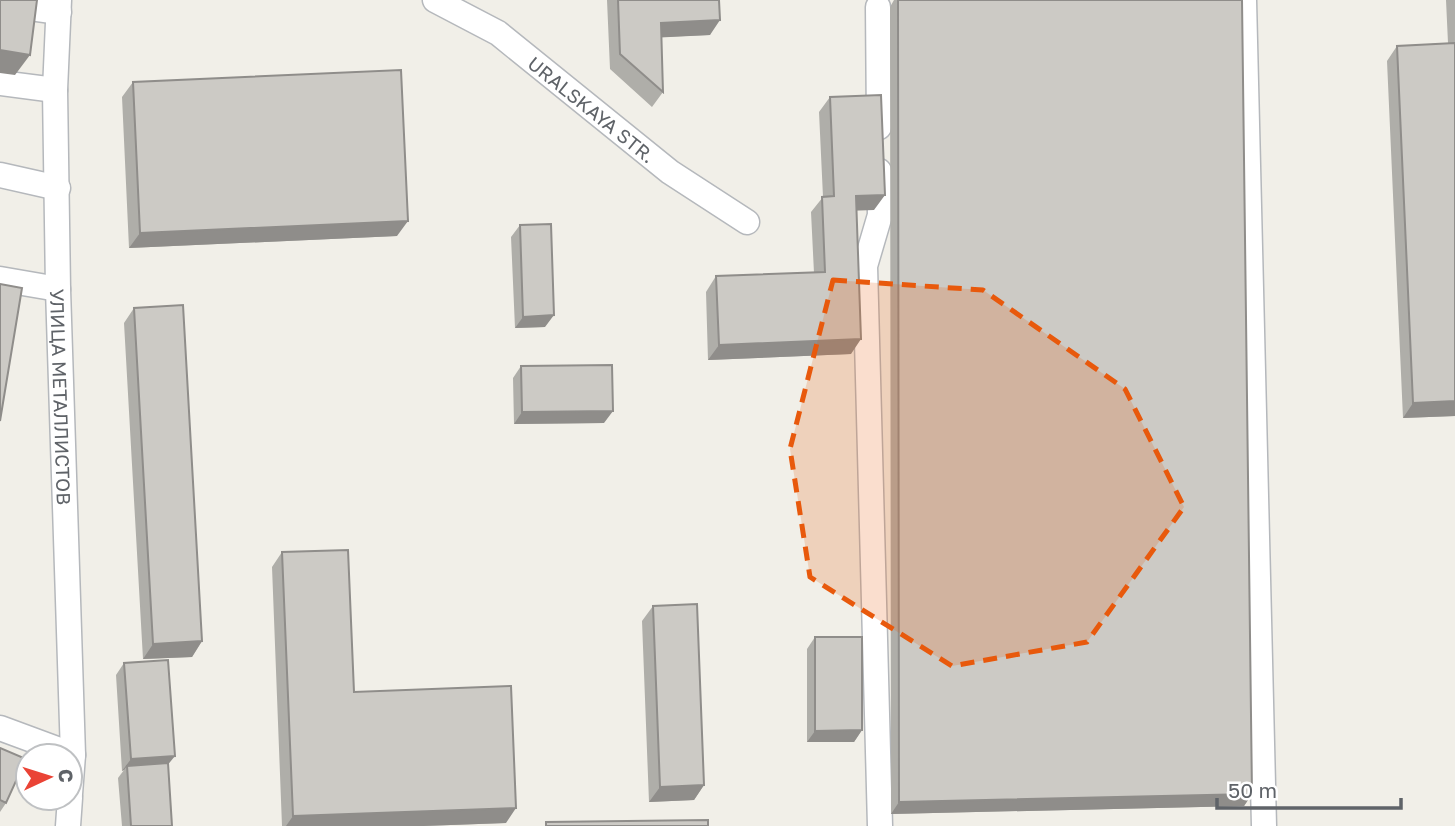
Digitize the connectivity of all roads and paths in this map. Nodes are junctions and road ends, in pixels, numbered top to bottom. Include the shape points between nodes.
1 (435, 0) edge
2 (1244, 0) edge
3 (0, 4) edge
4 (59, 6) edge
5 (878, 7) dead end
6 (0, 83) edge
7 (55, 90) junction
8 (0, 175) edge
9 (58, 188) junction
10 (747, 222) dead end
11 (0, 279) edge
12 (58, 289) junction
13 (0, 728) edge
14 (38, 742) edge
15 (73, 742) edge
16 (880, 826) edge
17 (1264, 826) edge

1 - 10 street, URALSKAYA STR. via 498,33 670,172
2 - 17 street
3 - 4 street
4 - 7 street, УЛИЦА МЕТАЛЛИСТОВ
5 - 16 street via 880,215 865,266
6 - 7 street
7 - 9 street, УЛИЦА МЕТАЛЛИСТОВ
8 - 9 street
9 - 12 street, УЛИЦА МЕТАЛЛИСТОВ
11 - 12 street
12 - 15 street, УЛИЦА МЕТАЛЛИСТОВ
13 - 14 street

